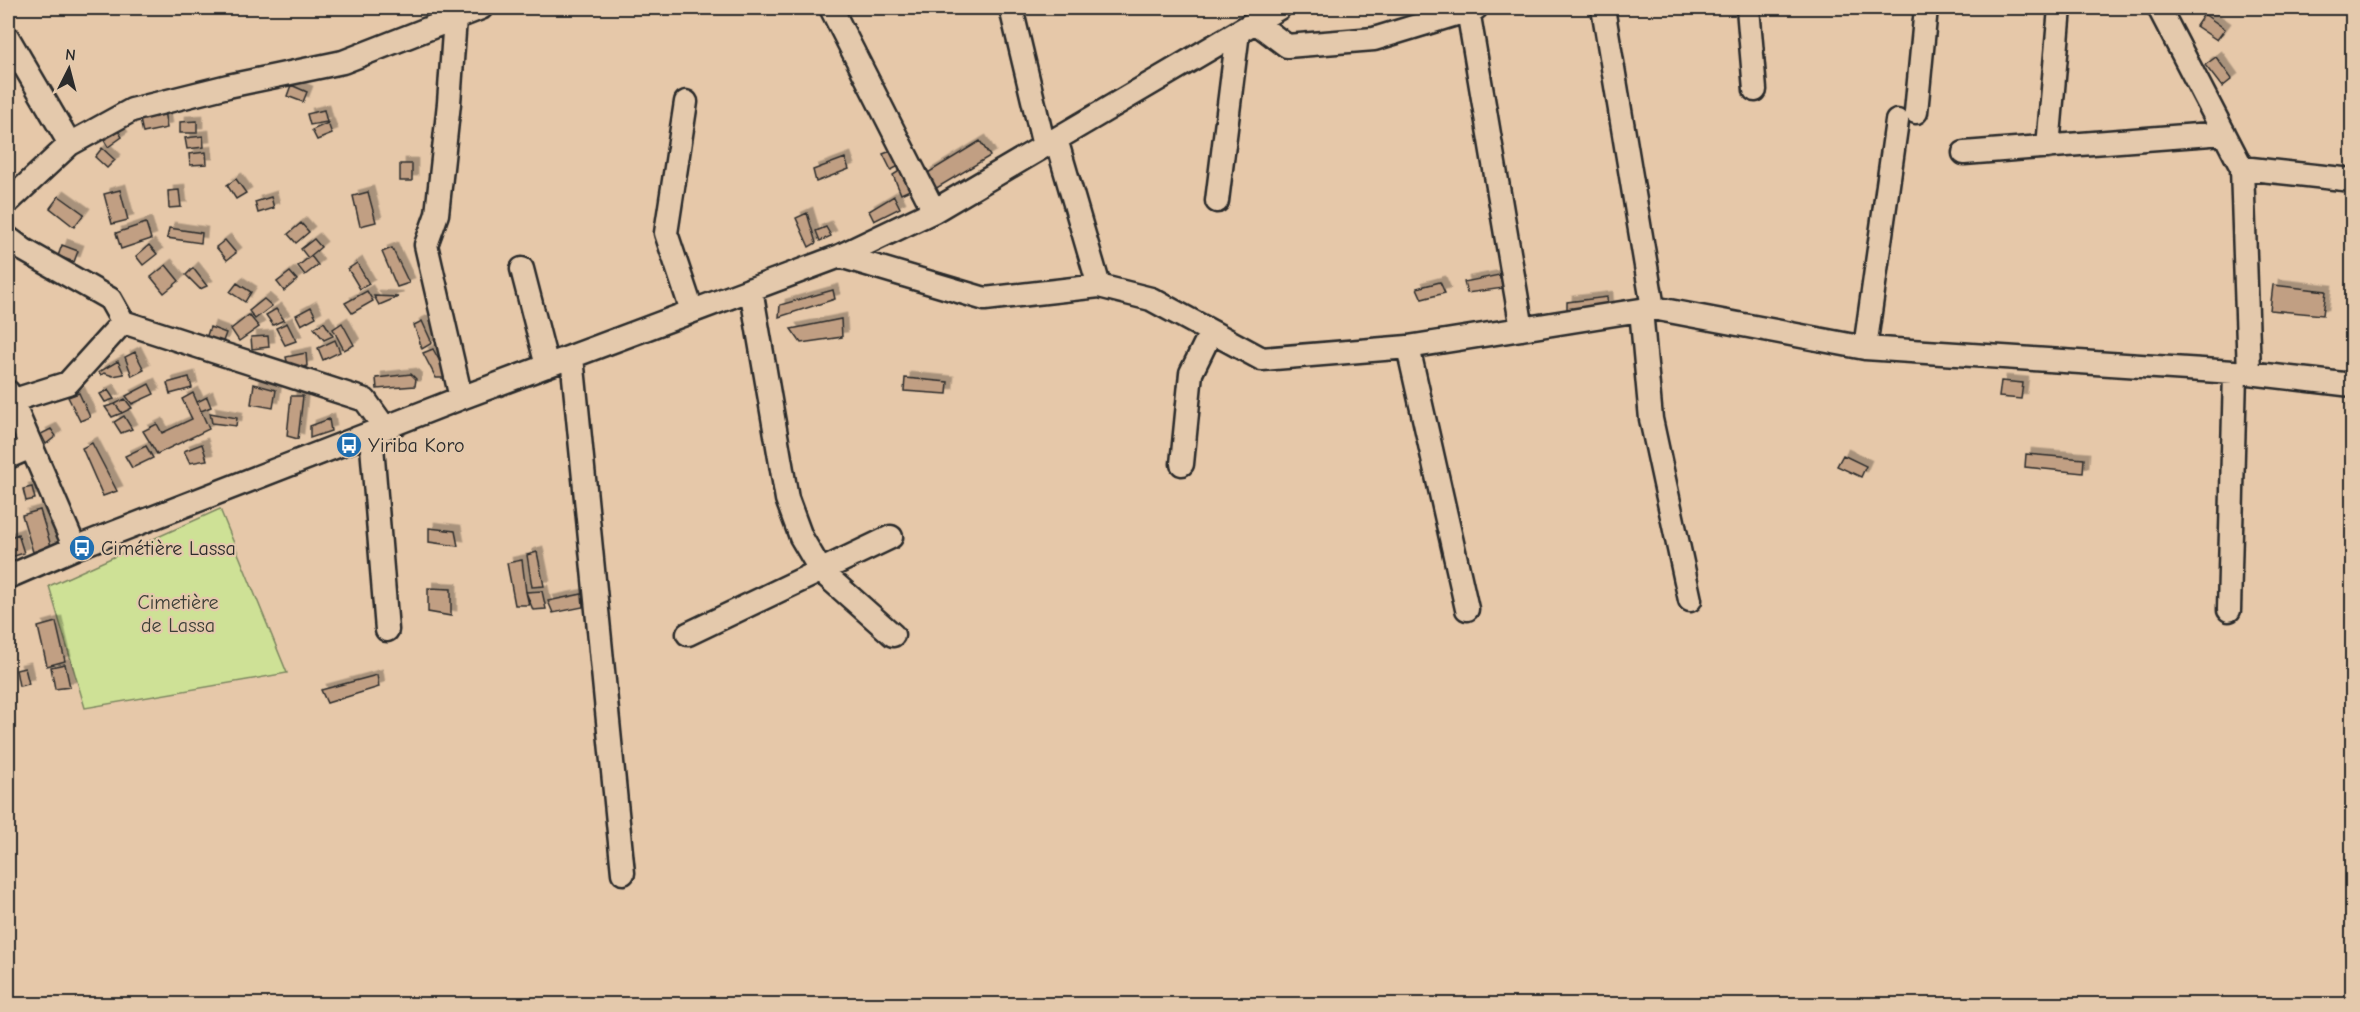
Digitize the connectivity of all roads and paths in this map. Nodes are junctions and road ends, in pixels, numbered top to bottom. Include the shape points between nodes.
1 (481, 8) edge
2 (831, 8) edge
3 (1011, 8) edge
4 (1279, 8) edge
5 (1604, 8) edge
6 (1748, 8) edge
7 (1926, 8) edge
8 (2060, 8) edge
9 (2159, 8) edge
10 (1472, 9) edge
11 (453, 13) edge
12 (1246, 27) junction
13 (8, 38) edge
14 (1755, 90) dead end
15 (686, 102) dead end
16 (2224, 133) junction
17 (1050, 143) junction
18 (70, 144) junction
19 (2048, 147) junction
20 (1964, 153) dead end
21 (2242, 168) junction
22 (2352, 180) edge
23 (8, 201) edge
24 (1217, 201) dead end
25 (934, 211) junction
26 (8, 238) edge
27 (840, 256) junction
28 (522, 269) dead end
29 (1100, 286) junction
30 (751, 289) junction
31 (1647, 309) junction
32 (692, 311) junction
33 (123, 322) junction
34 (1522, 329) junction
35 (1211, 332) junction
36 (1408, 346) junction
37 (1865, 348) junction
38 (572, 357) junction
39 (547, 366) junction
40 (2242, 373) junction
41 (2352, 385) edge
42 (9, 396) edge
43 (461, 398) junction
44 (378, 431) junction
45 (31, 447) junction
46 (8, 457) edge
47 (1182, 464) dead end
48 (891, 537) dead end
49 (75, 548) junction
50 (821, 571) junction
51 (8, 576) edge
52 (1690, 600) dead end
53 (1467, 609) dead end
54 (2229, 610) dead end
55 (387, 630) dead end
56 (688, 634) dead end
57 (893, 635) dead end
58 (623, 873) dead end

1 - 11 street
2 - 25 street
3 - 17 street
4 - 12 street
5 - 31 street
6 - 14 street
7 - 37 street
8 - 19 street
9 - 16 street
10 - 12 street via 1374,39 1287,46
10 - 34 street
11 - 18 street via 343,62 132,110
11 - 43 street via 449,103 436,214 426,245
12 - 17 street
12 - 24 street
13 - 18 street
15 - 32 street via 666,233
16 - 19 street
16 - 21 street
17 - 25 street
17 - 29 street
18 - 23 street
19 - 20 street
21 - 22 street
21 - 40 street
25 - 27 street
26 - 33 street via 110,299
27 - 29 street via 986,299
27 - 30 street
28 - 39 street
29 - 35 street via 1151,299
30 - 32 street
30 - 50 street via 787,499 801,537
31 - 34 street
31 - 37 street
31 - 52 street via 1651,419
32 - 38 street
33 - 42 street via 68,383
33 - 44 street via 365,399
34 - 36 street
35 - 36 street via 1262,359
35 - 47 street via 1191,373
36 - 53 street
37 - 40 street
38 - 39 street
38 - 58 street
39 - 43 street
40 - 41 street
40 - 54 street
42 - 45 street
43 - 44 street
44 - 49 street
44 - 55 street
45 - 46 street
45 - 49 street
48 - 50 street
49 - 51 street
50 - 56 street
50 - 57 street

